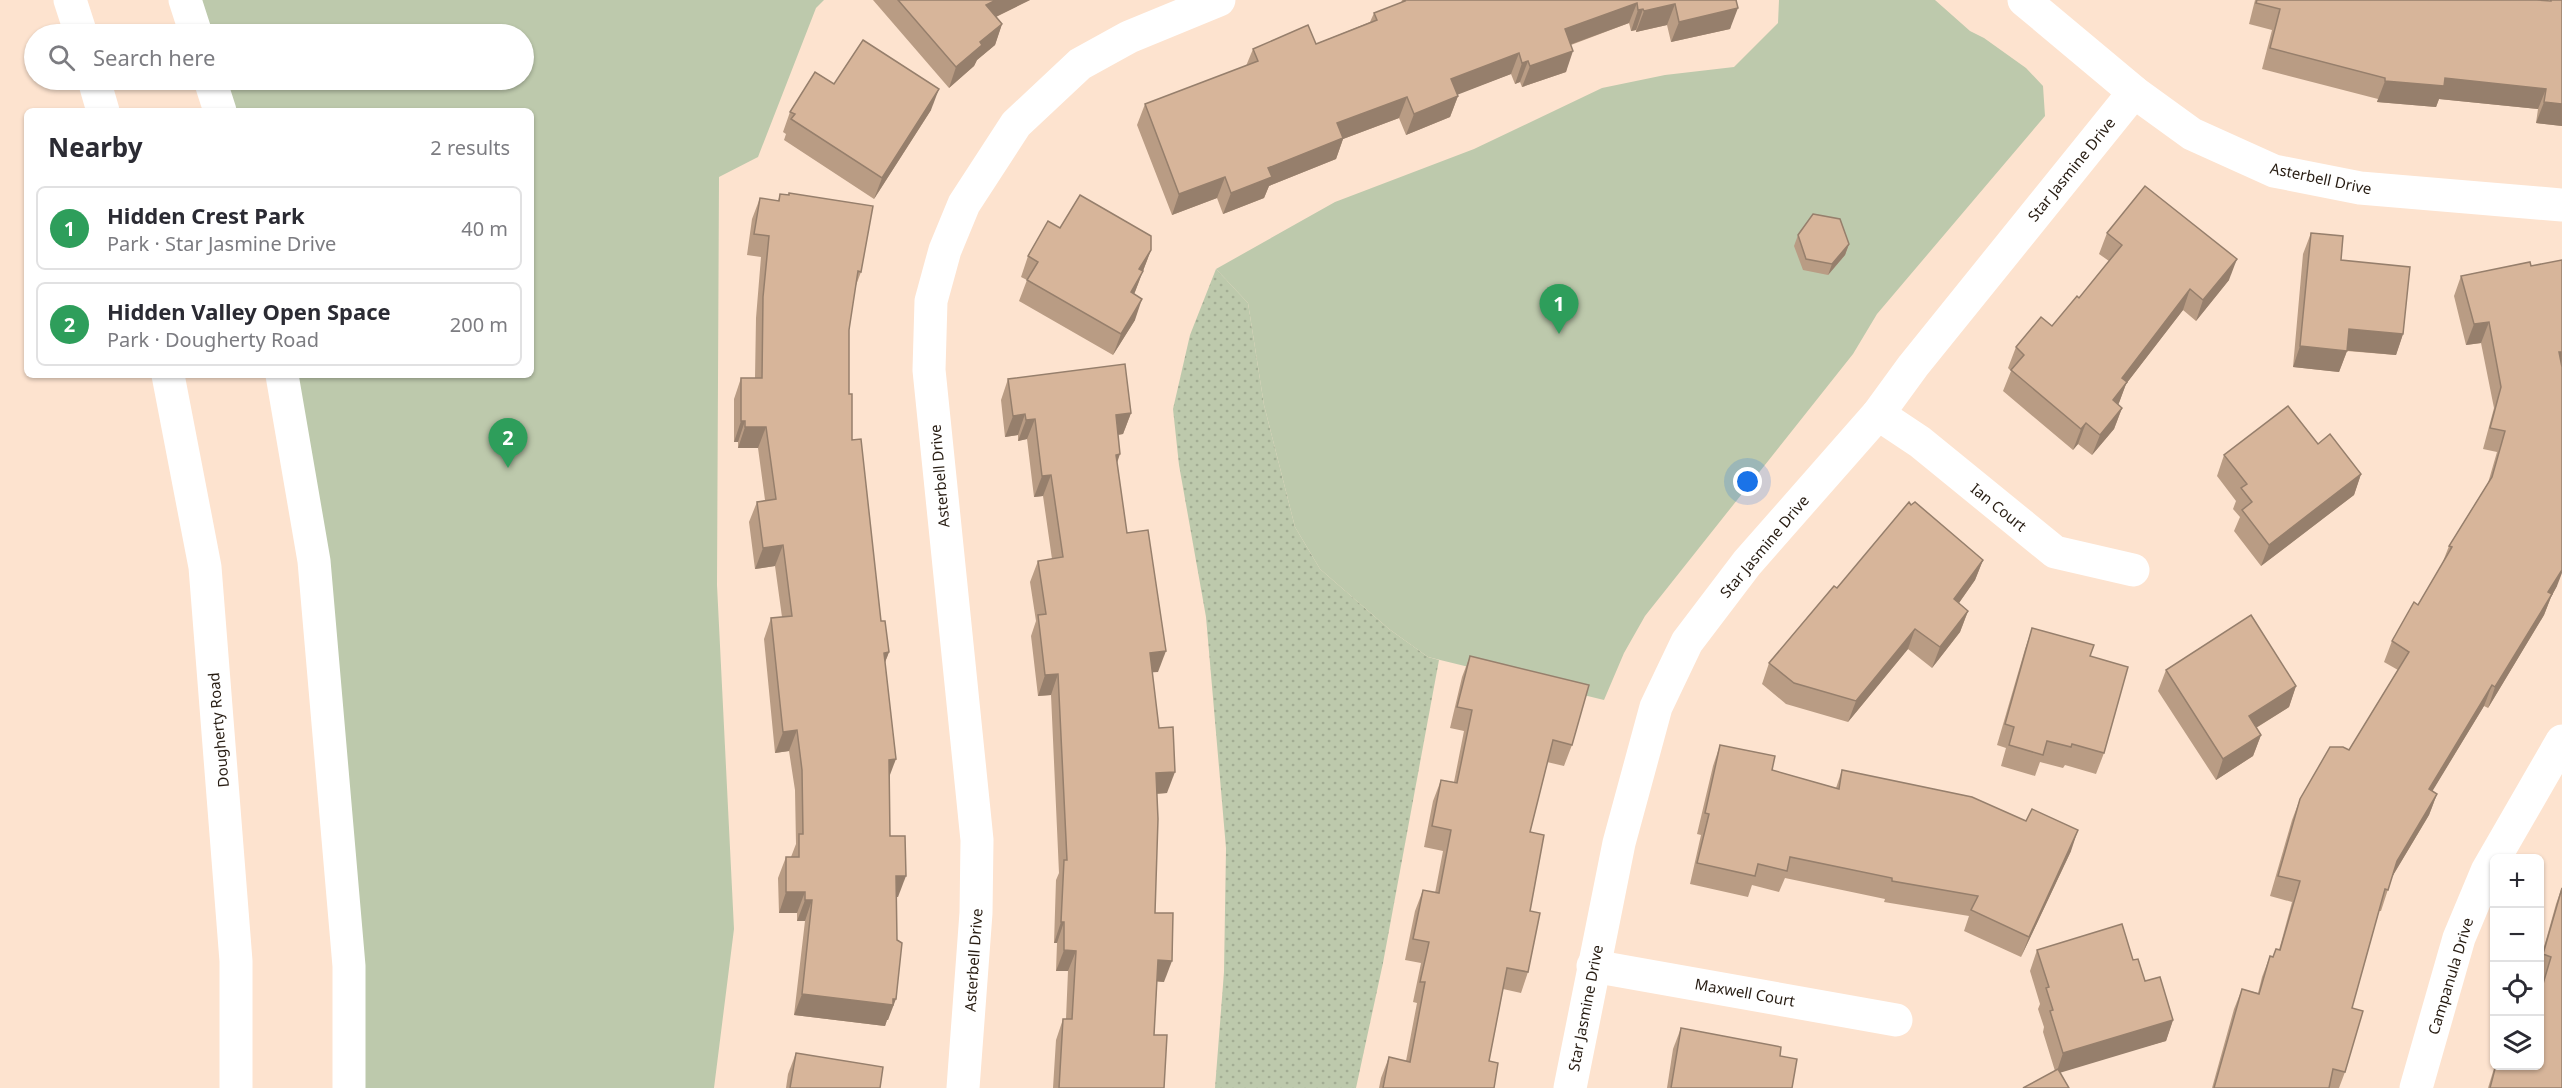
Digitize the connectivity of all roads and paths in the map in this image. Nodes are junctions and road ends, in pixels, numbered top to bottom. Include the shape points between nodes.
1 (70, 0) edge
2 (185, 0) edge
3 (1219, 0) edge
4 (2024, 0) edge
5 (78, 24) edge
6 (193, 24) edge
7 (97, 90) edge
8 (213, 90) edge
9 (2134, 92) junction
10 (102, 108) edge
11 (219, 108) edge
12 (2562, 205) edge
13 (169, 378) edge
14 (283, 378) edge
15 (1878, 414) junction
16 (2133, 570) dead end
17 (2562, 741) edge
18 (1593, 966) junction
19 (1896, 1020) dead end
20 (236, 1088) edge
21 (349, 1088) edge
22 (963, 1088) edge
23 (1570, 1088) edge
24 (2416, 1088) edge

1 - 5 street
2 - 6 street
3 - 22 street, Asterbell Drive via 1129,37 1080,64 1016,124 964,204 945,250 932,301 929,370 977,840 976,913
4 - 9 street, Asterbell Drive
7 - 10 street
8 - 11 street
9 - 12 street, Asterbell Drive via 2192,134 2274,171 2360,188
9 - 15 street, Star Jasmine Drive
13 - 20 street, Dougherty Road via 205,567 236,961
14 - 21 street via 314,561 350,966
15 - 16 street, Ian Court via 1920,442 2055,552
15 - 18 street, Star Jasmine Drive via 1747,563 1687,642 1656,707 1619,843
17 - 24 street, Campanula Drive via 2487,871 2459,938
18 - 19 street, Maxwell Court
18 - 23 street, Star Jasmine Drive

